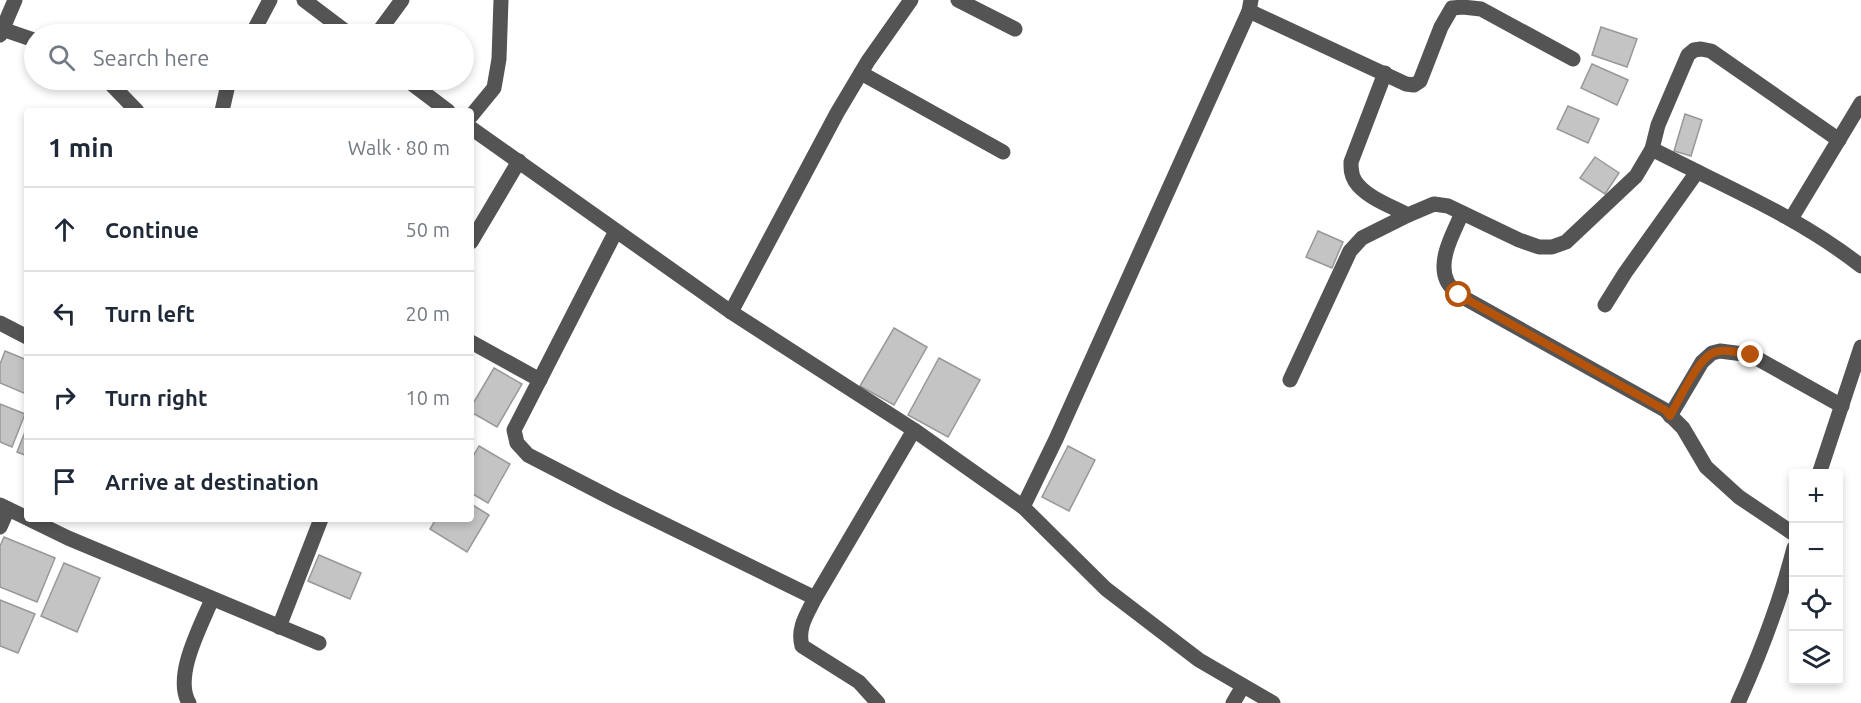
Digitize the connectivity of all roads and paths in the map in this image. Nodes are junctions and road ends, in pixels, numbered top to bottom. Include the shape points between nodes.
1 (15, 0) edge
2 (270, 0) edge
3 (304, 0) edge
4 (402, 0) edge
5 (501, 0) edge
6 (911, 0) edge
7 (958, 0) edge
8 (1250, 6) edge
9 (257, 24) edge
10 (336, 24) edge
11 (384, 24) edge
12 (1015, 29) dead end
13 (1, 32) edge
14 (24, 38) edge
15 (1573, 59) dead end
16 (861, 73) junction
17 (1384, 73) junction
18 (117, 90) edge
19 (227, 90) edge
20 (420, 90) edge
21 (1861, 103) edge
22 (134, 108) edge
23 (223, 108) edge
24 (444, 108) edge
25 (474, 112) edge
26 (474, 130) edge
27 (1839, 140) junction
28 (1652, 148) junction
29 (1003, 152) dead end
30 (519, 161) junction
31 (1697, 172) junction
32 (1462, 213) junction
33 (1408, 215) junction
34 (1791, 219) junction
35 (616, 231) junction
36 (474, 237) edge
37 (1861, 266) edge
38 (1605, 305) dead end
39 (731, 312) junction
40 (0, 323) edge
41 (24, 335) edge
42 (474, 344) edge
43 (1861, 347) edge
44 (540, 380) junction
45 (1290, 380) dead end
46 (1842, 406) junction
47 (1670, 416) junction
48 (914, 430) junction
49 (1821, 469) edge
50 (4, 507) edge
51 (1023, 507) junction
52 (24, 516) edge
53 (38, 522) edge
54 (320, 522) edge
55 (0, 527) edge
56 (1789, 531) edge
57 (1789, 566) edge
58 (815, 598) junction
59 (212, 599) junction
60 (279, 627) junction
61 (319, 643) dead end
62 (1243, 686) junction
63 (189, 703) edge
64 (878, 703) edge
65 (1233, 703) edge
66 (1273, 703) edge
67 (1738, 703) edge

1 - 13 street
2 - 9 street
3 - 10 street
4 - 11 street
5 - 25 street via 494,88
6 - 16 street
7 - 12 street
8 - 17 street
8 - 51 street
13 - 14 street
15 - 17 street via 1481,9 1463,7 1452,8 1447,15 1420,81 1406,84
16 - 29 street
16 - 39 street
17 - 33 street via 1351,162 1351,173 1355,182 1371,195
18 - 22 street
19 - 23 street
20 - 24 street
21 - 27 street
26 - 30 street
27 - 28 street via 1711,51 1701,49 1688,55 1677,76
27 - 34 street
28 - 31 street
28 - 32 street via 1636,176 1559,245 1529,244
30 - 35 street
30 - 36 street
31 - 34 street
31 - 38 street
32 - 33 street via 1434,204
32 - 47 street via 1444,269 1447,282 1459,295
33 - 45 street via 1362,238 1350,251
34 - 37 street
35 - 39 street
35 - 44 street
39 - 48 street
40 - 41 street
42 - 44 street
43 - 46 street
44 - 58 street via 514,430 517,443 528,455
46 - 47 street via 1751,355 1720,351 1702,362
46 - 49 street
47 - 56 street via 1683,428 1712,473 1739,497
48 - 51 street
48 - 58 street
50 - 52 street
50 - 55 street
51 - 62 street via 1106,589 1199,660
53 - 59 street
54 - 60 street
57 - 67 street via 1758,660
58 - 64 street via 800,627 802,646 859,682
59 - 60 street
59 - 63 street via 185,674 184,694
60 - 61 street
62 - 65 street
62 - 66 street

